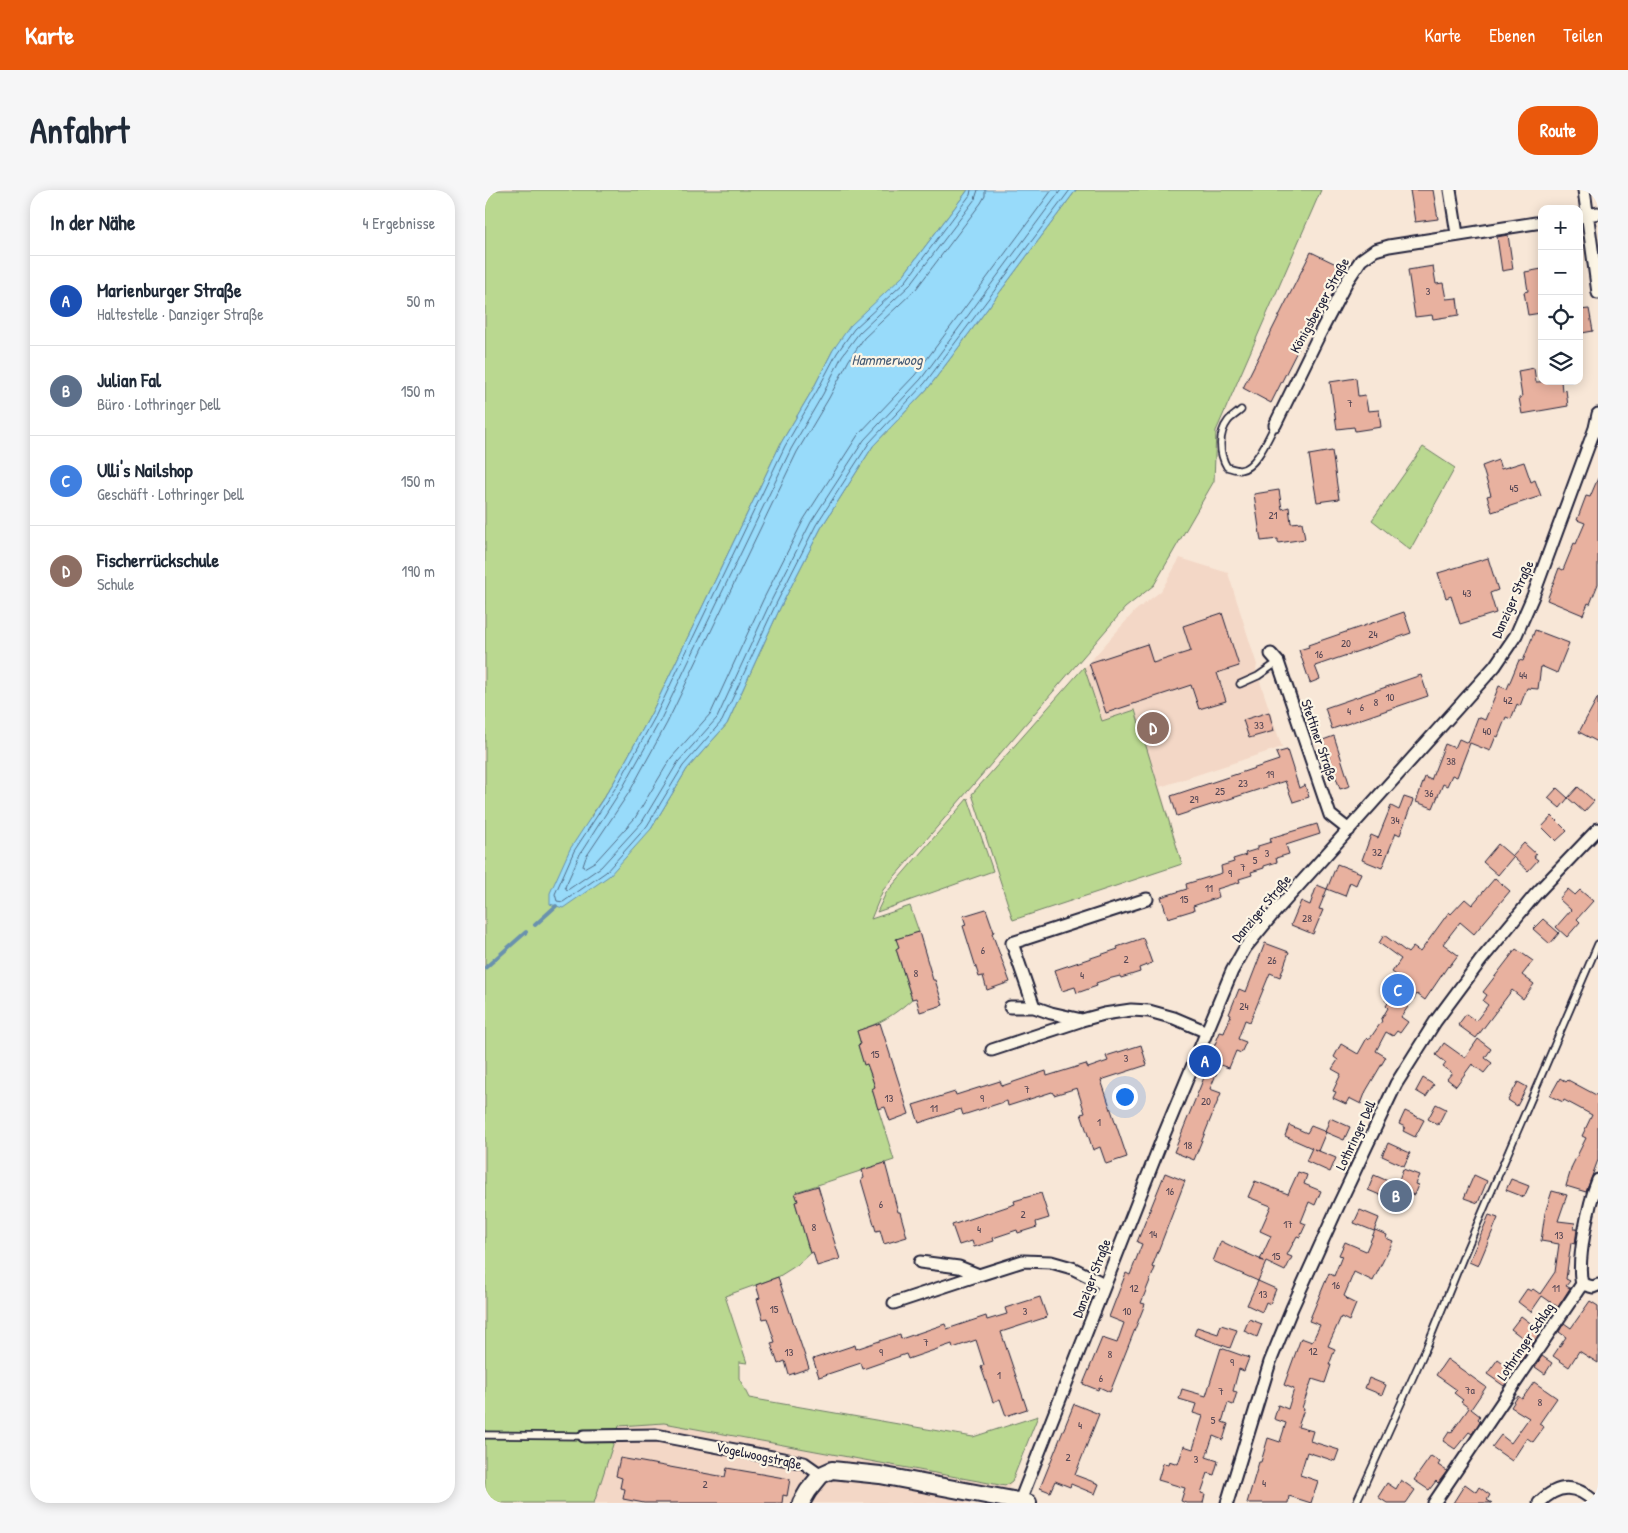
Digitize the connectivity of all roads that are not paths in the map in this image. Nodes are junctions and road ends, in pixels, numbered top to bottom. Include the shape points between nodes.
1 (1450, 190) edge
2 (1584, 190) edge
3 (1588, 215) edge
4 (1538, 223) edge
5 (1457, 234) junction
6 (1598, 293) edge
7 (1241, 410) dead end
8 (1598, 414) edge
9 (1275, 425) joint
10 (1275, 658) joint
11 (1240, 684) dead end
12 (1598, 829) edge
13 (1349, 830) junction
14 (1147, 900) dead end
15 (1598, 944) edge
16 (1010, 1007) dead end
17 (1034, 1007) junction
18 (1082, 1020) junction
19 (1207, 1032) junction
20 (992, 1050) dead end
21 (1598, 1180) edge
22 (920, 1262) dead end
23 (979, 1275) junction
24 (1104, 1284) junction
25 (1582, 1284) junction
26 (1598, 1285) edge
27 (893, 1303) dead end
28 (485, 1435) edge
29 (584, 1436) joint
30 (821, 1475) junction
31 (1024, 1502) edge
32 (801, 1503) edge
33 (1227, 1503) edge
34 (1356, 1503) edge
35 (1434, 1503) edge
36 (1539, 1503) edge
37 (1596, 1503) edge

1 - 5 street
2 - 3 street
3 - 6 street
4 - 5 street, Königsberger Straße
5 - 9 street, Königsberger Straße via 1389,246 1375,250 1361,260 1347,281
7 - 9 lane via 1228,421 1222,434 1222,458 1227,467 1239,470 1248,466 1258,456
8 - 13 street, Danziger Straße via 1516,635 1489,674
10 - 11 lane via 1258,676
10 - 13 street, Stettiner Straße via 1330,815
12 - 33 street, Lothringer Dell via 1535,895 1481,960 1435,1022 1396,1084 1270,1362
13 - 19 street, Danziger Straße via 1245,948 1220,995
14 - 17 street via 1012,943
15 - 34 lane via 1427,1346
16 - 17 street
17 - 18 street
18 - 19 street via 1131,1010 1149,1011
18 - 20 street
19 - 24 street, Danziger Straße
21 - 25 street via 1585,1228
22 - 23 street via 959,1267
23 - 24 street via 1023,1261 1051,1262 1072,1268
23 - 27 street
24 - 31 street, Danziger Straße
25 - 26 street
25 - 35 street, Lothringer Schlag
28 - 29 lane, Vogelwoogstraße
29 - 30 street, Vogelwoogstraße via 656,1435 804,1463
30 - 31 street via 832,1470 851,1471
30 - 32 street
36 - 37 street via 1563,1488 1575,1489

